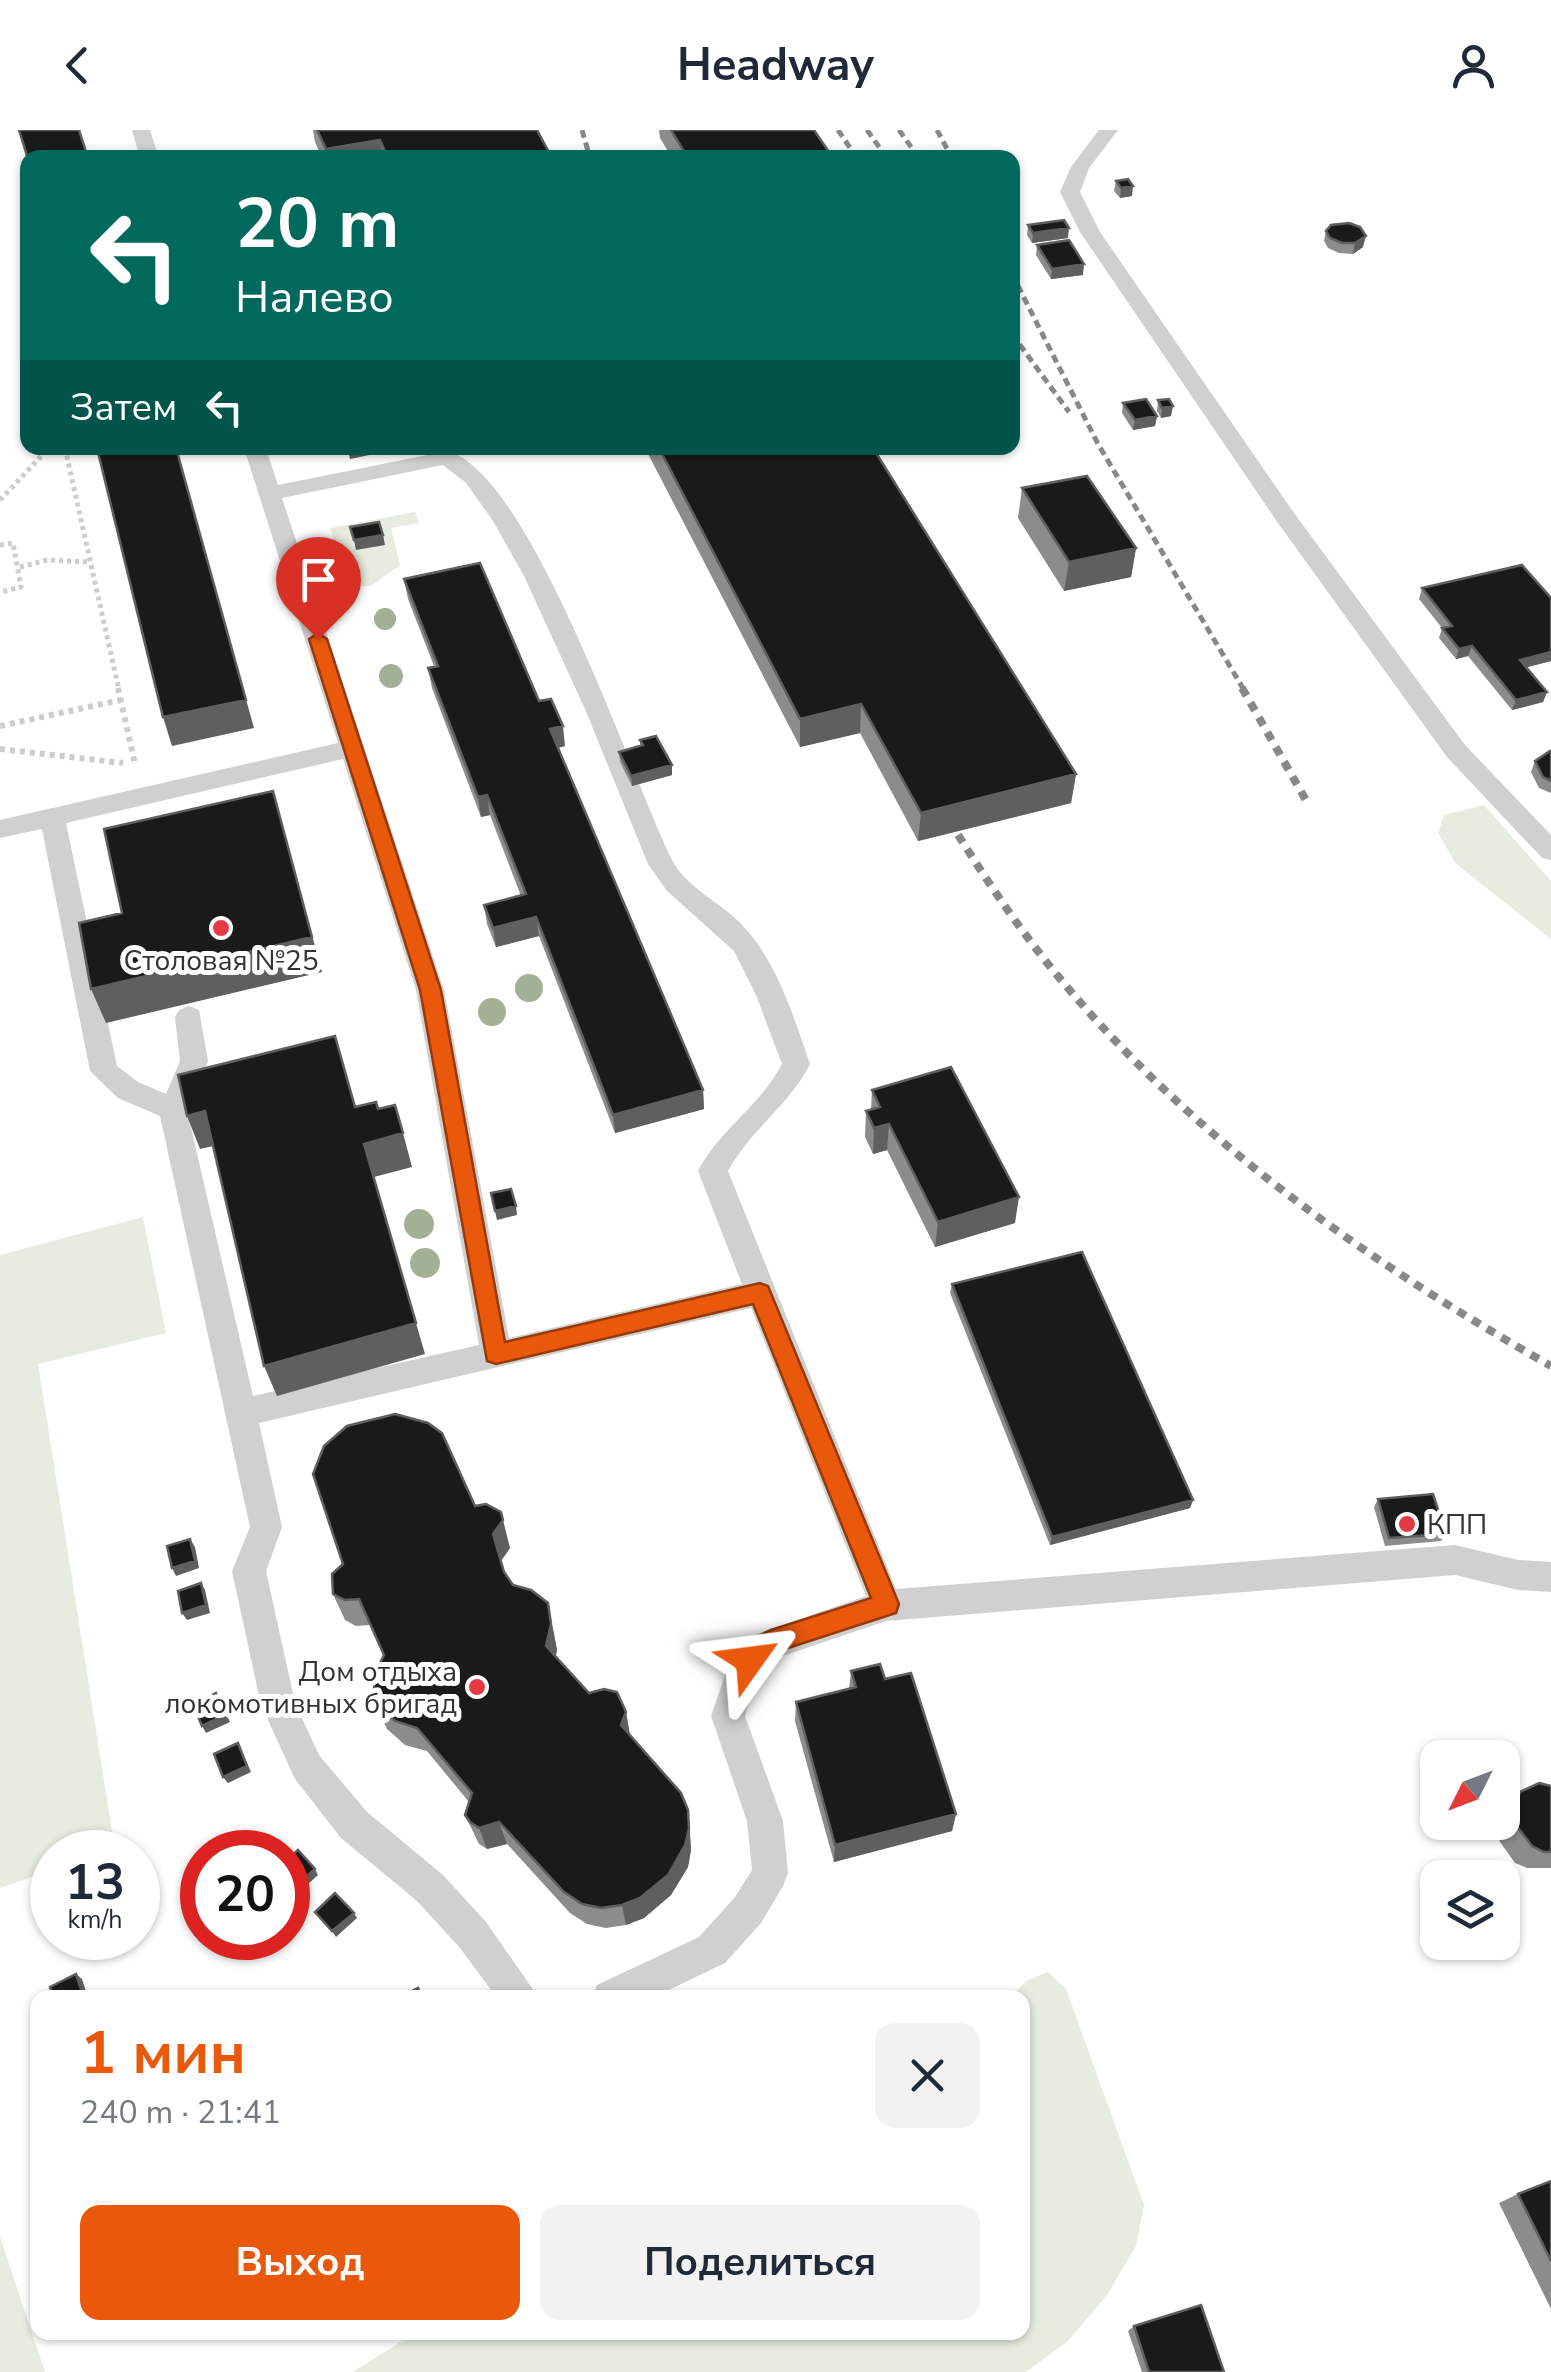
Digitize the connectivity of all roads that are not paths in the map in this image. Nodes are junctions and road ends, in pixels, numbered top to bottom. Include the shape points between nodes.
1 (1109, 130) edge
2 (257, 455) edge
3 (270, 494) junction
4 (354, 748) junction
5 (52, 817) junction
6 (0, 829) edge
7 (1551, 851) edge
8 (188, 1017) dead end
9 (173, 1109) junction
10 (760, 1293) junction
11 (496, 1354) junction
12 (241, 1413) junction
13 (1551, 1577) edge
14 (886, 1604) junction
15 (514, 1990) edge
16 (627, 1990) edge

1 - 7 lane via 1070,192 1090,232 1456,751
2 - 3 lane
3 - 4 lane
3 - 10 lane via 447,458 471,472 528,558 661,864 674,886 735,934 749,954 796,1064 789,1083 723,1149 713,1171
4 - 5 lane
4 - 11 lane via 430,990
5 - 6 lane
5 - 9 lane via 104,1071 128,1090
8 - 9 lane via 194,1061
9 - 12 lane
10 - 11 lane
10 - 14 lane
11 - 12 lane
12 - 15 lane via 266,1527 249,1571 278,1704 307,1768 354,1825 430,1888
13 - 14 lane via 1455,1560
14 - 16 lane via 780,1639 750,1660 728,1716 765,1820 770,1873 712,1950

